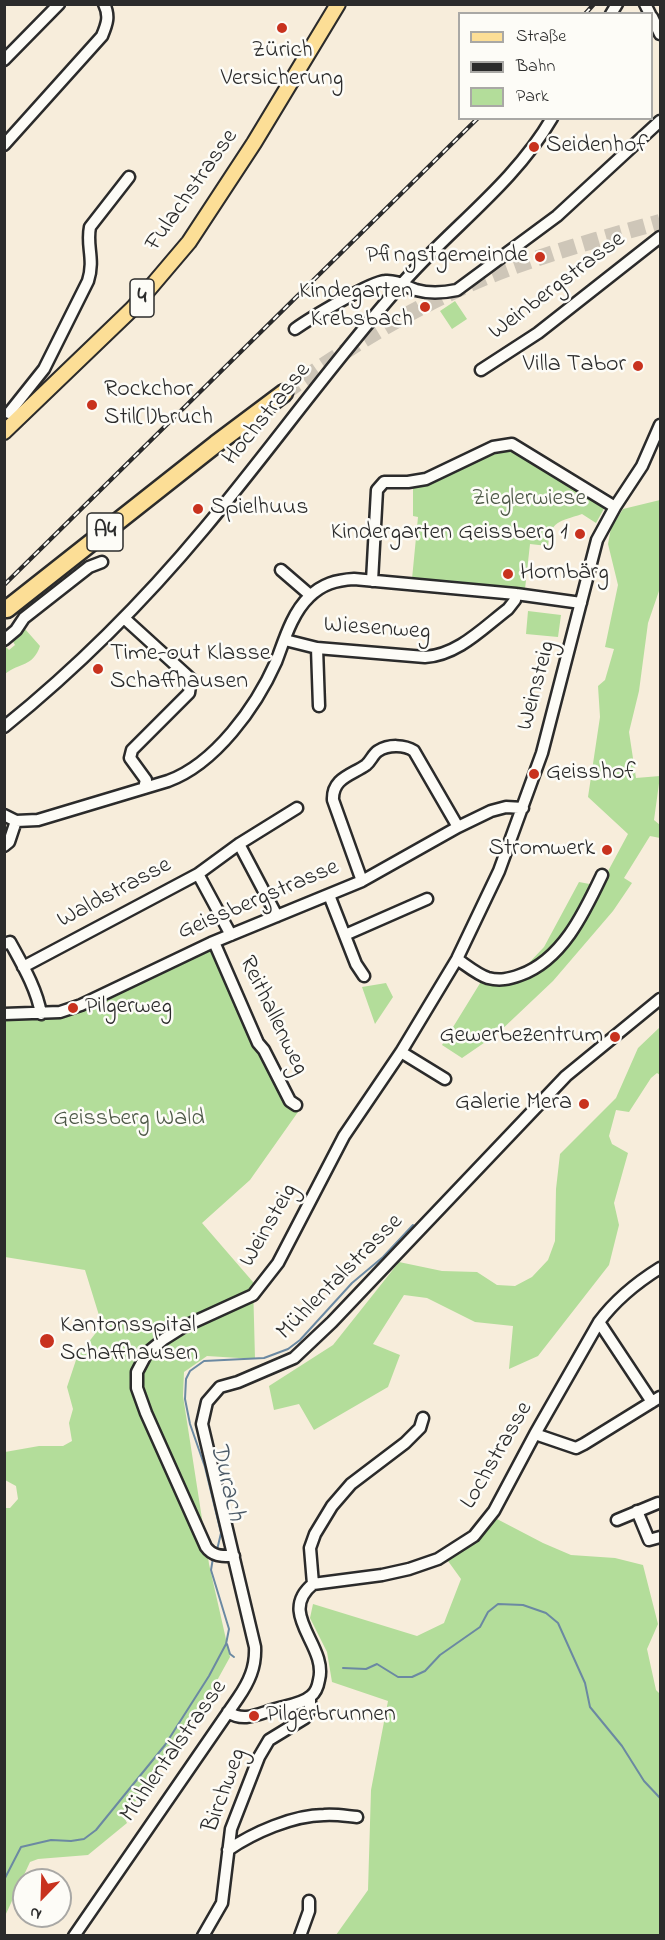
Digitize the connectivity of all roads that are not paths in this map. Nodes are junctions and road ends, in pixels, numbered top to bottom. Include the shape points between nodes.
1 (59, 4) edge
2 (104, 4) edge
3 (338, 4) edge
4 (653, 19) edge
5 (660, 34) edge
6 (4, 60) edge
7 (551, 120) edge
8 (660, 121) edge
9 (4, 145) edge
10 (129, 177) dead end
11 (660, 237) edge
12 (402, 283) junction
13 (295, 328) dead end
14 (481, 370) dead end
15 (284, 393) tunnel mouth
16 (10, 414) edge
17 (660, 425) edge
18 (4, 432) edge
19 (658, 436) edge
20 (203, 454) junction
21 (615, 507) junction
22 (102, 562) dead end
23 (280, 570) dead end
24 (372, 580) junction
25 (516, 594) junction
26 (310, 595) junction
27 (581, 603) junction
28 (5, 607) edge
29 (124, 618) junction
30 (4, 640) edge
31 (285, 640) junction
32 (317, 648) junction
33 (319, 706) dead end
34 (4, 727) edge
35 (144, 788) junction
36 (523, 807) junction
37 (297, 808) dead end
38 (4, 815) edge
39 (16, 821) junction
40 (458, 827) junction
41 (238, 844) junction
42 (4, 846) edge
43 (198, 874) junction
44 (602, 874) dead end
45 (362, 881) junction
46 (329, 895) junction
47 (427, 899) dead end
48 (277, 916) junction
49 (231, 935) junction
50 (345, 935) junction
51 (214, 942) junction
52 (7, 943) edge
53 (457, 959) junction
54 (23, 967) junction
55 (364, 976) dead end
56 (660, 999) edge
57 (4, 1014) edge
58 (41, 1014) junction
59 (401, 1052) junction
60 (445, 1078) dead end
61 (296, 1105) dead end
62 (660, 1268) edge
63 (599, 1322) junction
64 (656, 1400) edge
65 (423, 1418) dead end
66 (535, 1434) junction
67 (658, 1503) dead end
68 (637, 1511) junction
69 (617, 1520) dead end
70 (660, 1537) edge
71 (234, 1556) junction
72 (313, 1584) junction
73 (310, 1697) junction
74 (228, 1712) junction
75 (357, 1817) dead end
76 (228, 1850) junction
77 (309, 1901) dead end
78 (74, 1935) edge
79 (203, 1935) edge
80 (300, 1935) edge

1 - 6 street
2 - 9 street via 108,23 102,36
3 - 16 main road, Fulachstrasse / 4 via 189,242 133,308
4 - 5 street
7 - 12 street, Hochstrasse via 510,176
8 - 12 street via 557,216 457,290 441,294
10 - 16 street via 90,227 92,268 88,281 44,369
11 - 14 street, Weinbergstrasse via 537,333
12 - 13 street via 383,281
12 - 29 street, Hochstrasse via 204,529
15 - 20 highway, A4
16 - 18 main road, Fulachstrasse / 4
17 - 19 street, Weinsteig
19 - 21 street, Weinsteig
20 - 28 highway, A4
20 - 28 highway via 144,489
20 - 28 highway via 158,502 44,592 21,607
21 - 24 street via 512,444 493,447 426,479 384,482 376,490
21 - 27 street, Weinsteig via 597,540
22 - 30 street via 89,567 24,618
23 - 26 street
24 - 25 street
24 - 26 street via 331,582
25 - 27 street
25 - 32 street, Wiesenweg via 508,609 453,651 437,656
26 - 31 street
27 - 36 street, Weinsteig via 552,717
29 - 34 street, Hochstrasse
29 - 35 street via 191,680 189,693 132,750 130,758 146,780
31 - 32 street, Wiesenweg
31 - 35 street via 256,697 209,757 184,775
32 - 33 street
35 - 39 street via 38,819
36 - 40 street, Geissbergstrasse via 491,811
36 - 53 street, Weinsteig via 496,878
37 - 41 street
38 - 39 street
39 - 42 street
40 - 45 street, Geissbergstrasse
40 - 45 street via 414,751 401,746 379,750 364,766 341,780 333,794
41 - 43 street
41 - 48 street
43 - 49 street, Waldstrasse
43 - 54 street, Waldstrasse
44 - 53 street via 586,910 551,958 532,971 507,980 487,978
45 - 46 street, Geissbergstrasse
46 - 48 street, Geissbergstrasse
46 - 50 street
47 - 50 street
48 - 49 street, Geissbergstrasse
49 - 51 street, Geissbergstrasse
50 - 55 street
51 - 58 street, Geissbergstrasse via 81,1005
51 - 61 street, Reithallenweg via 258,1043 290,1101
52 - 54 street
53 - 59 street, Weinsteig
54 - 58 street
56 - 71 street, Mühlentalstrasse via 566,1076 294,1358 220,1387 207,1402 202,1424
57 - 58 street, Geissbergstrasse
59 - 60 street
59 - 71 street, Weinsteig via 344,1136 278,1263 253,1295 164,1339 147,1353 137,1372 137,1388 146,1413 206,1547 215,1554
62 - 63 street, Lochstrasse via 634,1285
63 - 64 street
63 - 66 street, Lochstrasse
64 - 66 street via 576,1448
65 - 72 street via 420,1428 405,1443 351,1485 332,1506 310,1548
66 - 72 street, Lochstrasse via 494,1511 474,1536 460,1546 409,1569
67 - 68 street
68 - 69 street
68 - 70 street via 649,1540
71 - 74 street, Mühlentalstrasse via 256,1655 248,1681
72 - 73 street via 301,1600 299,1613 320,1663 318,1683
73 - 74 street via 250,1717 240,1718
73 - 76 street, Birchweg via 305,1718 278,1733 263,1748 231,1829
74 - 78 street, Mühlentalstrasse
75 - 76 street, Birchweg via 323,1815 294,1819
76 - 79 street, Birchweg via 222,1903
77 - 80 street

